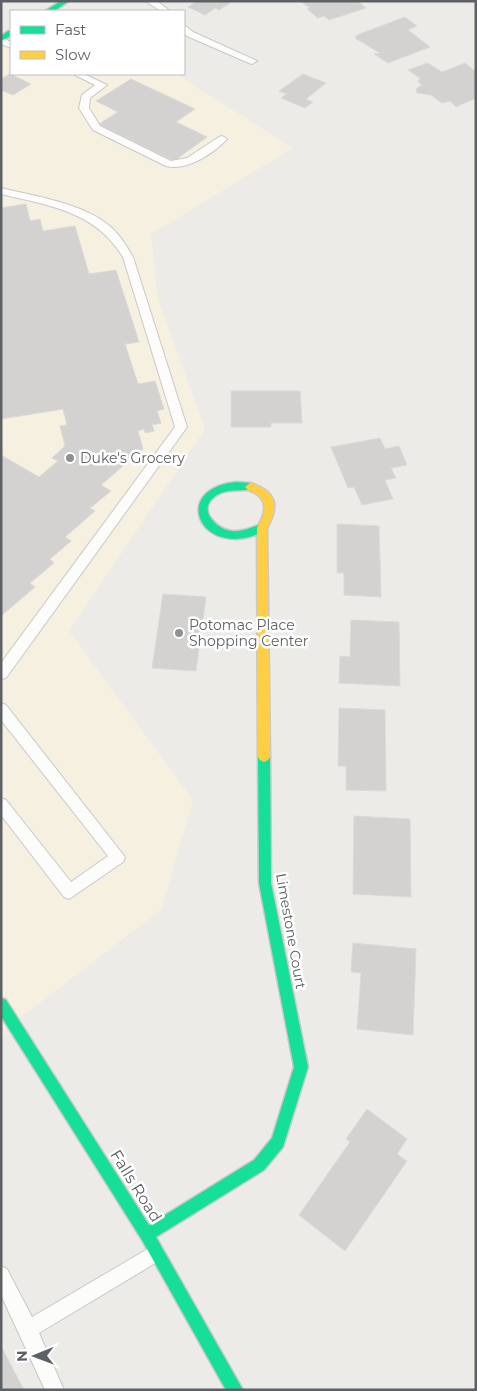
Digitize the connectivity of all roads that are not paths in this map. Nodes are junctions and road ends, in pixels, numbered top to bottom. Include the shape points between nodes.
1 (66, 1) edge
2 (149, 1) edge
3 (51, 10) edge
4 (165, 10) edge
5 (185, 29) edge
6 (252, 61) dead end
7 (80, 75) edge
8 (222, 139) dead end
9 (1, 191) edge
10 (262, 528) junction
11 (1, 674) edge
12 (1, 709) edge
13 (1, 804) edge
14 (1, 1004) edge
15 (148, 1236) junction
16 (157, 1253) junction
17 (1, 1275) edge
18 (28, 1329) junction
19 (55, 1390) edge
20 (234, 1390) edge

1 - 3 street
2 - 4 lane
5 - 6 lane
7 - 8 lane via 102,85 85,97 84,108 96,128 169,164 188,162
9 - 11 lane via 82,212 103,224 119,240 128,257 181,427
10 - 10 street, Limestone Court via 271,512 270,503 257,489 246,485 223,487 206,499 204,516 217,531 240,535
10 - 15 street, Limestone Court via 265,883 301,1067 278,1142 259,1165
12 - 13 lane via 118,857 69,892
14 - 15 street, Falls Road
15 - 16 street, Falls Road
16 - 18 lane
16 - 20 street, Falls Road
17 - 18 lane
18 - 19 lane

